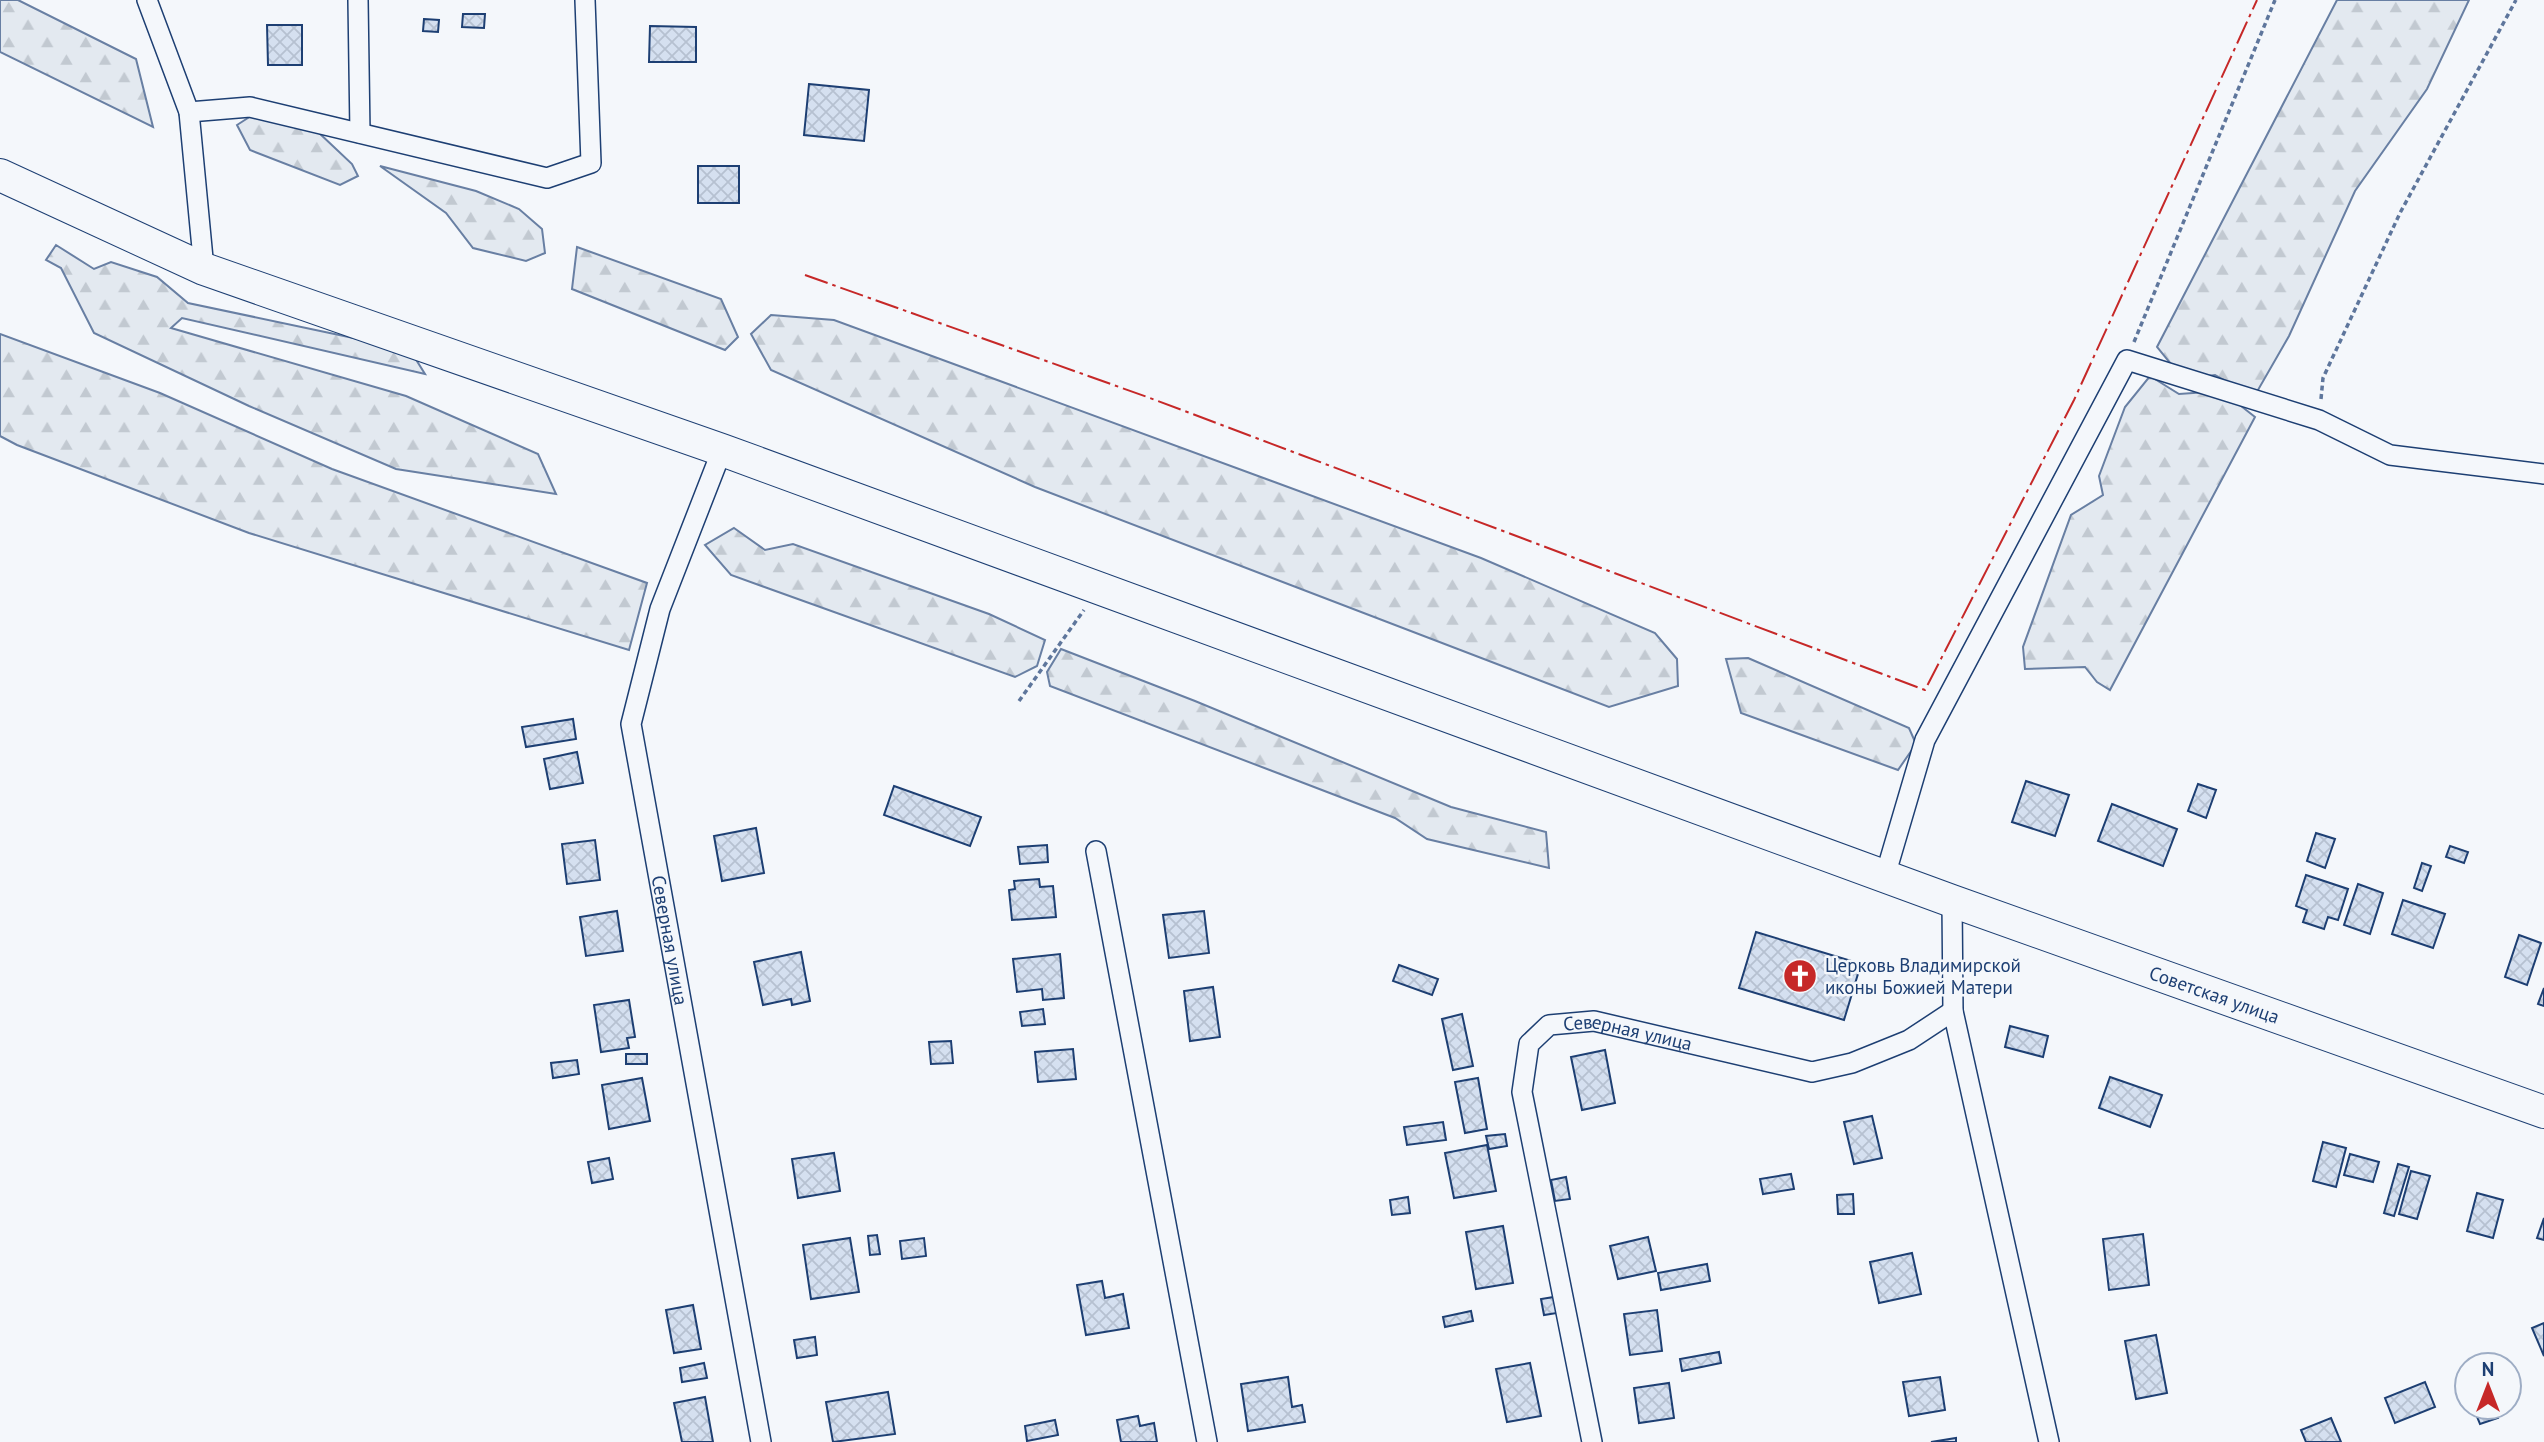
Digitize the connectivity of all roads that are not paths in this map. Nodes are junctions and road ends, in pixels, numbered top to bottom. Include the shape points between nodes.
1 (147, 0) edge
2 (358, 0) edge
3 (585, 0) edge
4 (189, 111) junction
5 (360, 133) junction
6 (0, 175) edge
7 (204, 269) junction
8 (722, 450) junction
9 (2544, 474) edge
10 (1096, 851) dead end
11 (1885, 876) junction
12 (1952, 901) junction
13 (1953, 1011) junction
14 (2544, 1112) edge
15 (761, 1442) edge
16 (1207, 1442) edge
17 (1592, 1442) edge
18 (2049, 1442) edge

1 - 4 street
2 - 5 street
3 - 5 street via 591,163 547,178
4 - 5 street via 250,107
4 - 7 street
6 - 7 main road, Советская улица
7 - 8 main road, Советская улица
8 - 11 main road, Советская улица
8 - 15 street, Северная улица via 660,610 631,724
9 - 11 street via 2390,455 2319,420 2127,360 1925,740
10 - 16 street
11 - 12 main road, Советская улица
12 - 13 street
12 - 14 main road, Советская улица
13 - 17 street, Северная улица via 1909,1040 1852,1063 1812,1072 1594,1021 1549,1025 1529,1044 1522,1092
13 - 18 street

